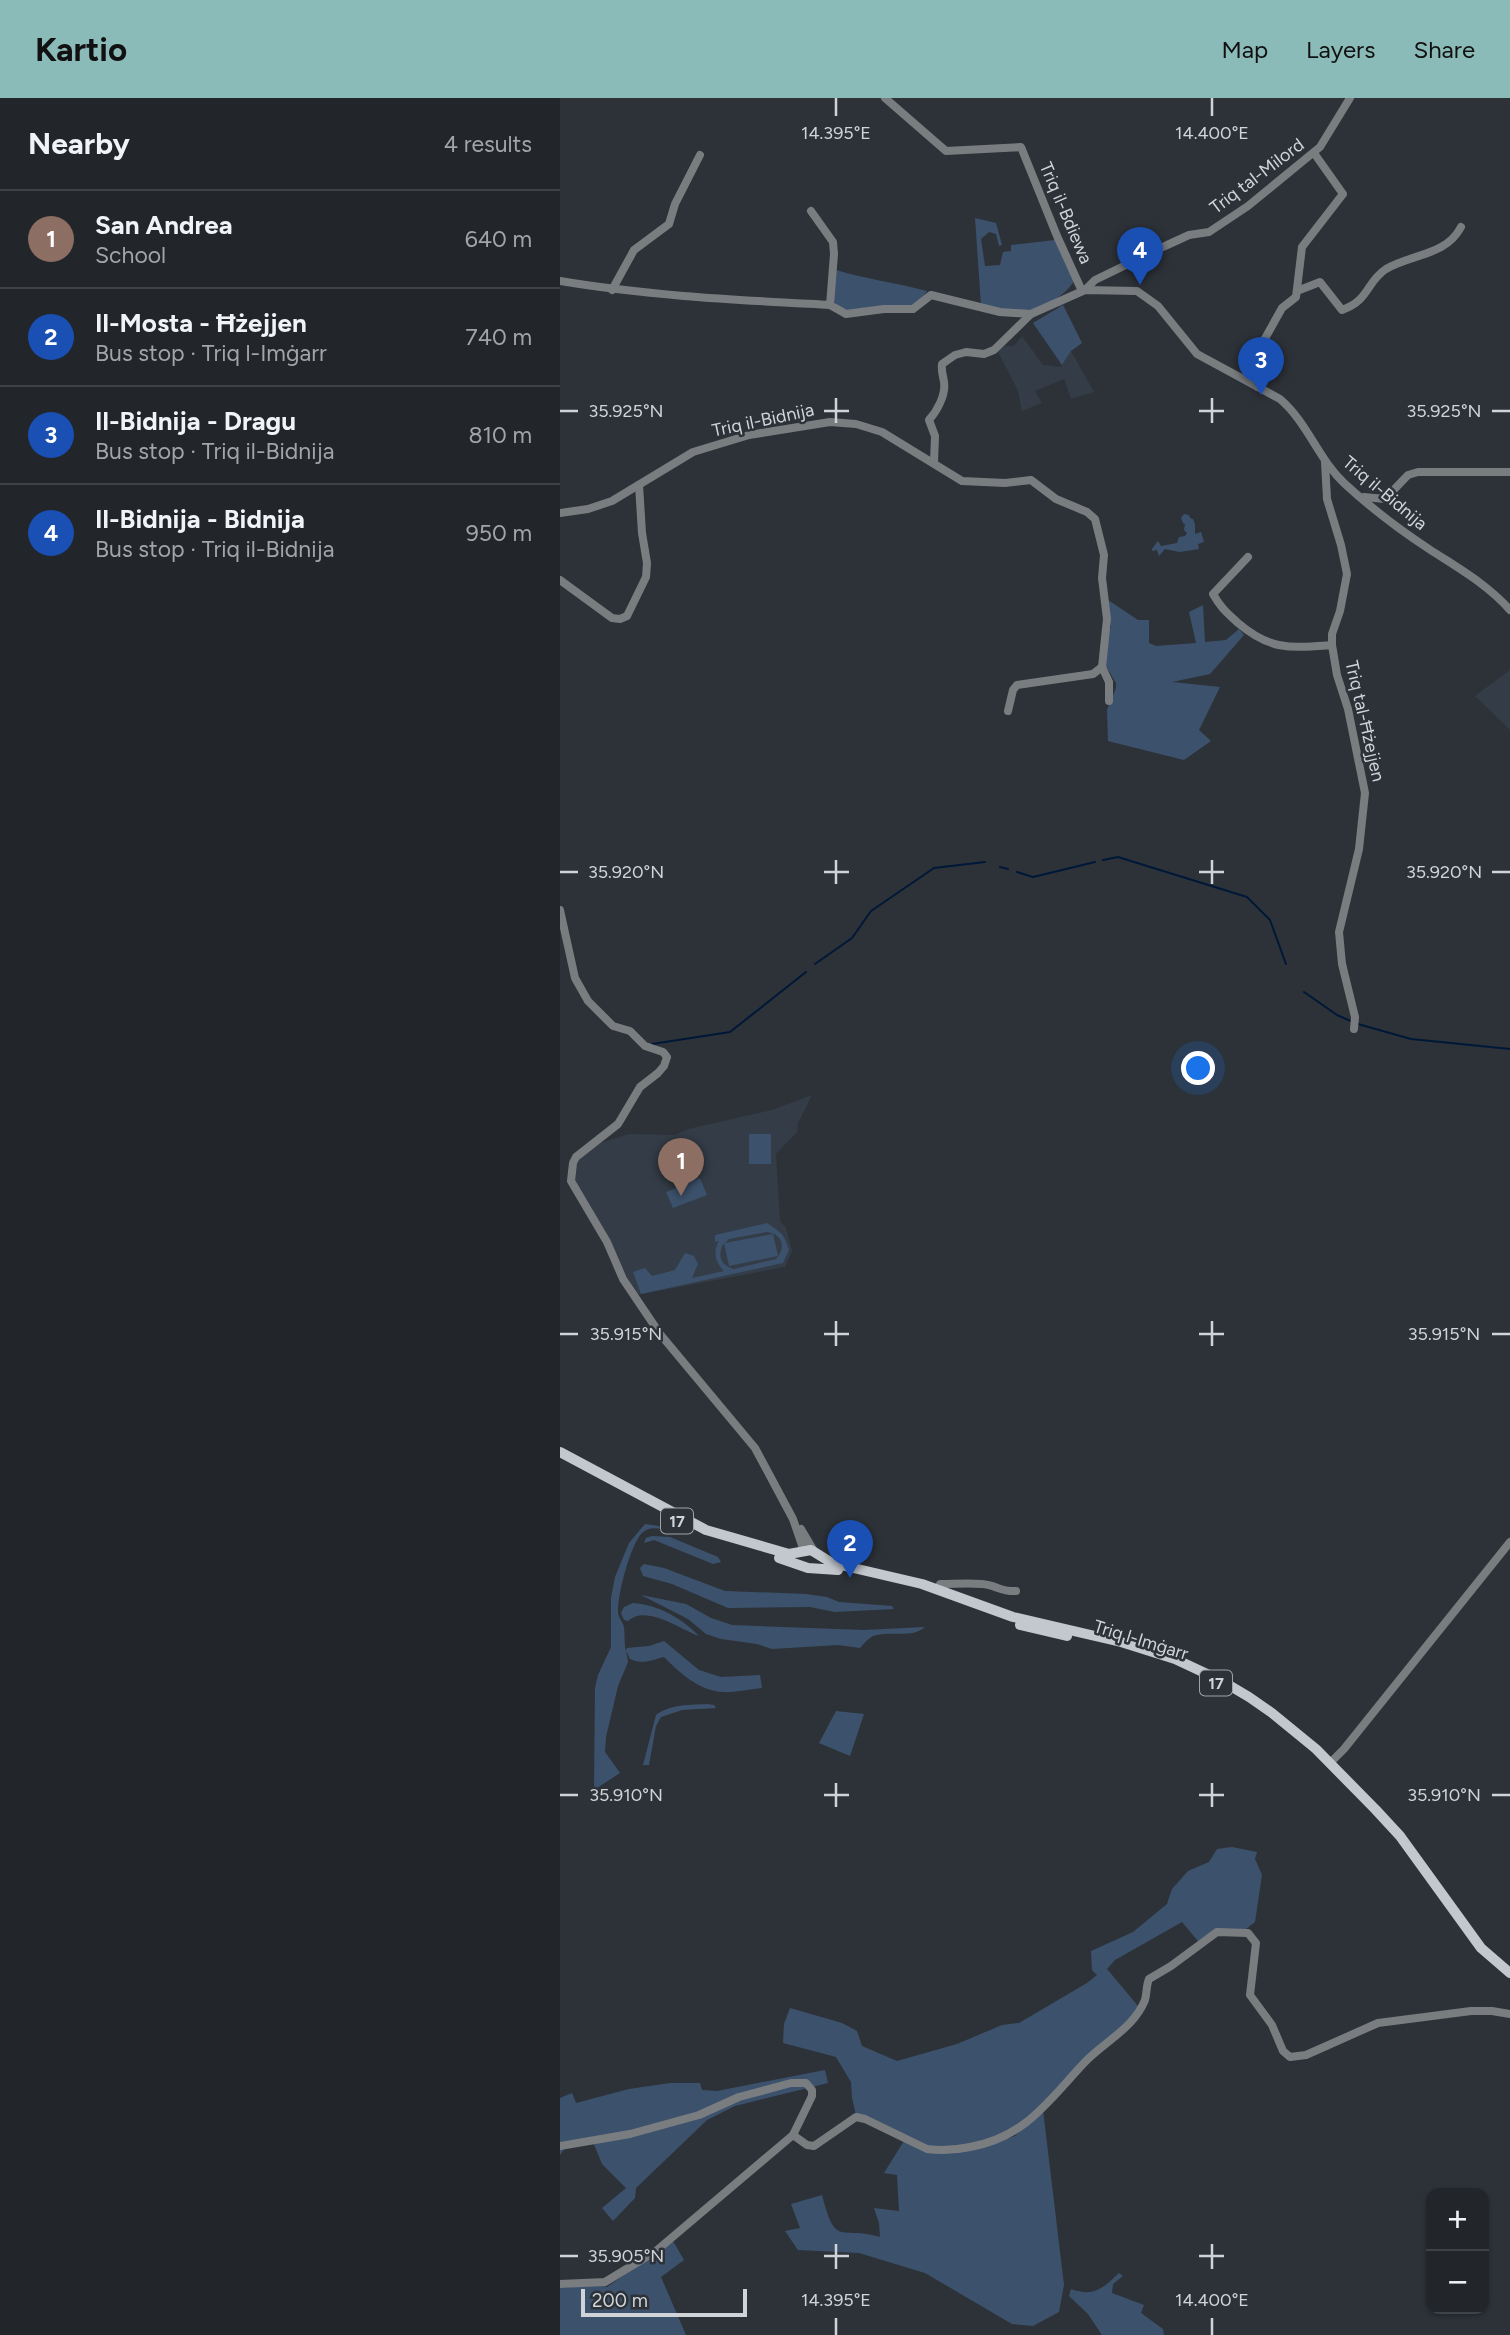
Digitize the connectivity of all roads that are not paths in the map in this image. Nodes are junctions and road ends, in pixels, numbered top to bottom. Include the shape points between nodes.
1 (885, 98) edge
2 (1350, 98) edge
3 (1314, 153) junction
4 (700, 155) dead end
5 (811, 211) dead end
6 (1461, 227) dead end
7 (560, 281) edge
8 (612, 290) junction
9 (1084, 290) junction
10 (1297, 291) junction
11 (830, 305) junction
12 (1031, 314) junction
13 (1258, 387) junction
14 (1325, 462) junction
15 (934, 463) junction
16 (1510, 472) edge
17 (639, 485) junction
18 (1358, 495) junction
19 (560, 513) edge
20 (1248, 557) dead end
21 (560, 580) edge
22 (1510, 610) edge
23 (1332, 645) junction
24 (1102, 667) junction
25 (1109, 701) dead end
26 (1008, 711) dead end
27 (560, 909) edge
28 (1354, 1029) dead end
29 (560, 1452) edge
30 (560, 1458) edge
31 (793, 1519) junction
32 (1510, 1542) edge
33 (808, 1550) junction
34 (807, 1566) junction
35 (938, 1589) junction
36 (1016, 1591) dead end
37 (1331, 1763) junction
38 (1510, 1975) edge
39 (1510, 2014) edge
40 (795, 2136) junction
41 (560, 2146) edge
42 (560, 2284) edge

1 - 9 street, Triq il-Bdiewa via 946,151 1021,147
2 - 3 street, Triq tal-Milord
3 - 9 street, Triq tal-Milord via 1209,232 1165,246 1095,280
3 - 10 street via 1343,194 1302,247
4 - 8 street via 669,224 634,250
5 - 11 street via 832,242
6 - 10 street via 1456,237 1438,249 1386,270 1364,298 1342,310 1320,282
7 - 8 street
8 - 11 street
9 - 12 street, Triq tal-Milord
9 - 13 street, Triq il-Bidnija via 1137,291 1158,306 1197,354
10 - 13 street via 1258,351
11 - 12 street via 846,314 913,309 930,295 1000,312
12 - 15 street via 995,350 966,352 942,364 944,384 938,410 929,420 935,436
13 - 14 street, Triq il-Bidnija via 1290,408
14 - 18 street, Triq il-Bidnija
14 - 23 street, Triq tal-Ħżejjen via 1327,499 1347,573
15 - 17 street, Triq il-Bidnija via 876,429 830,422 749,435 693,452
15 - 24 street, Triq il-Bidnija via 962,481 1031,480 1056,499 1093,516 1104,555 1107,619
16 - 18 street via 1418,472 1408,475 1385,499
17 - 19 street, Triq il-Bidnija via 600,505
17 - 21 street via 647,570 627,616 612,618
18 - 22 street, Triq il-Bidnija via 1476,579
20 - 23 street via 1213,594 1221,609 1252,635 1272,643 1295,648
23 - 28 street, Triq tal-Ħżejjen via 1365,793 1359,849 1339,932
24 - 25 street, Triq il-Bidnija via 1109,682
24 - 26 street via 1093,674 1017,685
27 - 31 street via 575,978 588,1001 613,1026 630,1031 645,1046 667,1057 664,1066 640,1087 618,1124 576,1157 571,1181 623,1279 660,1334 755,1448
29 - 33 main road, Triq l-Imġarr / 17 via 706,1530 789,1554
30 - 34 main road, Triq l-Imġarr / 17 via 704,1535
31 - 33 street
31 - 33 street
32 - 37 street
33 - 34 main road via 800,1558
33 - 34 main road via 818,1562
33 - 35 main road, Triq l-Imġarr / 17 via 832,1563
34 - 38 main road, Triq l-Imġarr / 17 via 920,1589 1038,1631 1110,1644 1172,1663 1249,1701 1314,1752 1372,1811 1478,1950
35 - 36 street via 940,1584 982,1584 1003,1592
35 - 37 main road, Triq l-Imġarr / 17 via 1013,1617 1183,1662 1272,1713
37 - 38 main road, Triq l-Imġarr / 17 via 1400,1836 1481,1948
39 - 40 street via 1471,2011 1378,2023 1306,2055 1290,2057 1250,1995 1256,1943 1249,1933 1219,1931 1149,1979 1144,2003 1126,2027 1012,2133 970,2148 933,2150 856,2118 816,2145
40 - 41 street via 812,2096 806,2083 739,2097 699,2115 631,2134
40 - 42 street via 656,2251 605,2282

